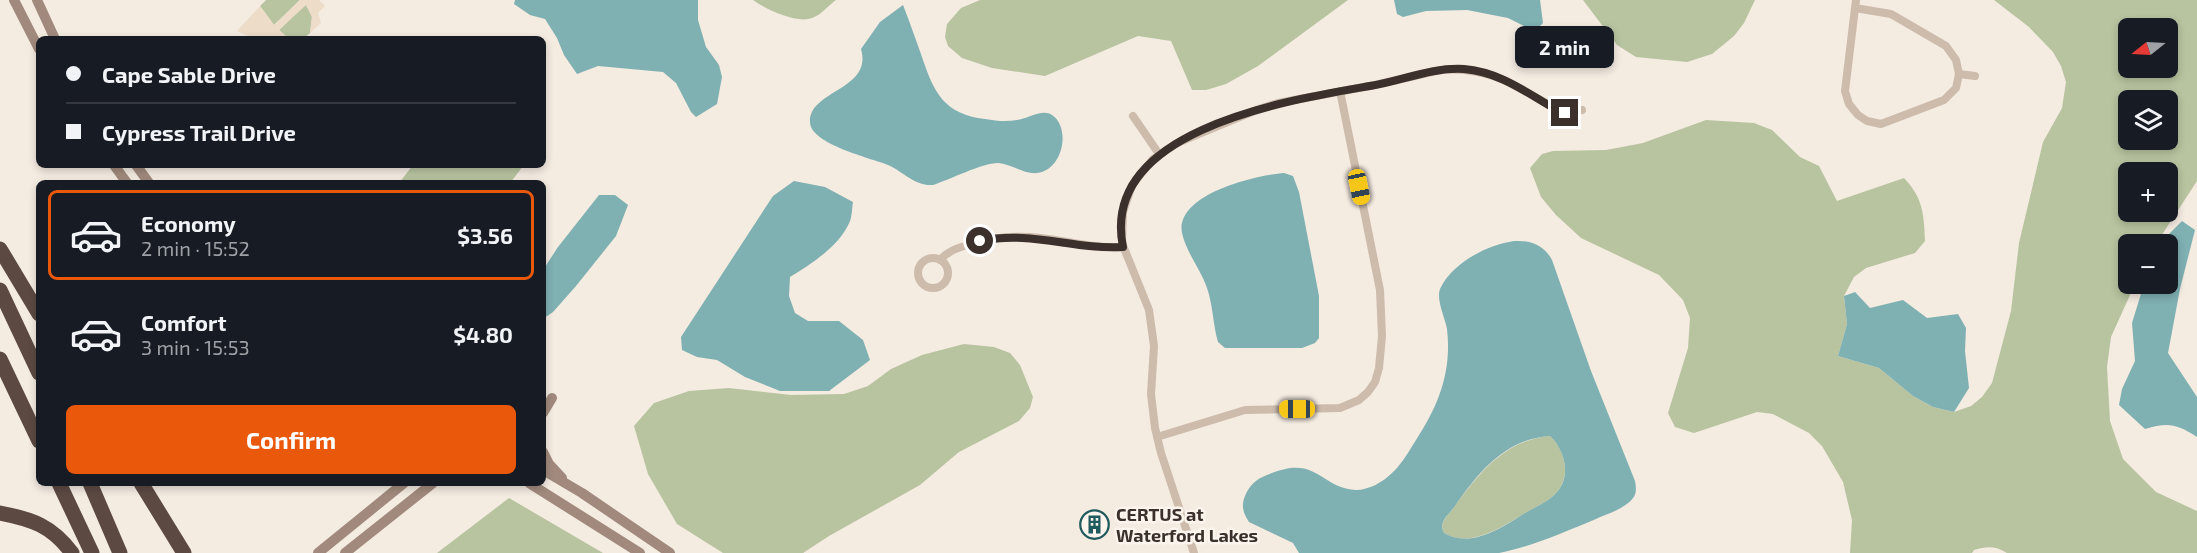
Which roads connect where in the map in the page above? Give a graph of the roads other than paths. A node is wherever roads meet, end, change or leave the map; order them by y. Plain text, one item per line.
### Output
1 (14, 0) edge
2 (37, 0) edge
3 (1856, 4) edge
4 (54, 36) edge
5 (36, 43) edge
6 (1959, 74) junction
7 (1975, 76) dead end
8 (1340, 91) junction
9 (1582, 110) dead end
10 (1133, 116) dead end
11 (1159, 154) junction
12 (1123, 247) junction
13 (0, 249) edge
14 (940, 260) dead end
15 (0, 290) edge
16 (36, 309) edge
17 (0, 359) edge
18 (36, 367) edge
19 (552, 398) dead end
20 (546, 408) edge
21 (36, 435) edge
22 (1157, 437) junction
23 (546, 458) edge
24 (546, 472) edge
25 (568, 485) junction
26 (60, 486) edge
27 (91, 486) edge
28 (143, 486) edge
29 (400, 486) edge
30 (429, 486) edge
31 (534, 486) edge
32 (0, 513) edge
33 (72, 553) edge
34 (92, 553) edge
35 (120, 553) edge
36 (184, 553) edge
37 (318, 553) edge
38 (345, 553) edge
39 (640, 553) edge
40 (670, 553) edge
41 (1194, 553) edge

1 - 5 street
2 - 4 street
3 - 6 street
3 - 6 street
6 - 7 street
8 - 9 street
8 - 11 street
8 - 22 street
10 - 11 street
11 - 12 street
12 - 14 street
12 - 22 street
13 - 16 highway
15 - 18 highway
17 - 21 highway
19 - 20 street
22 - 41 street
23 - 25 street
24 - 25 street
25 - 40 street
26 - 34 highway
27 - 35 highway
28 - 36 highway
29 - 37 street
30 - 38 street
31 - 39 street
32 - 33 highway

